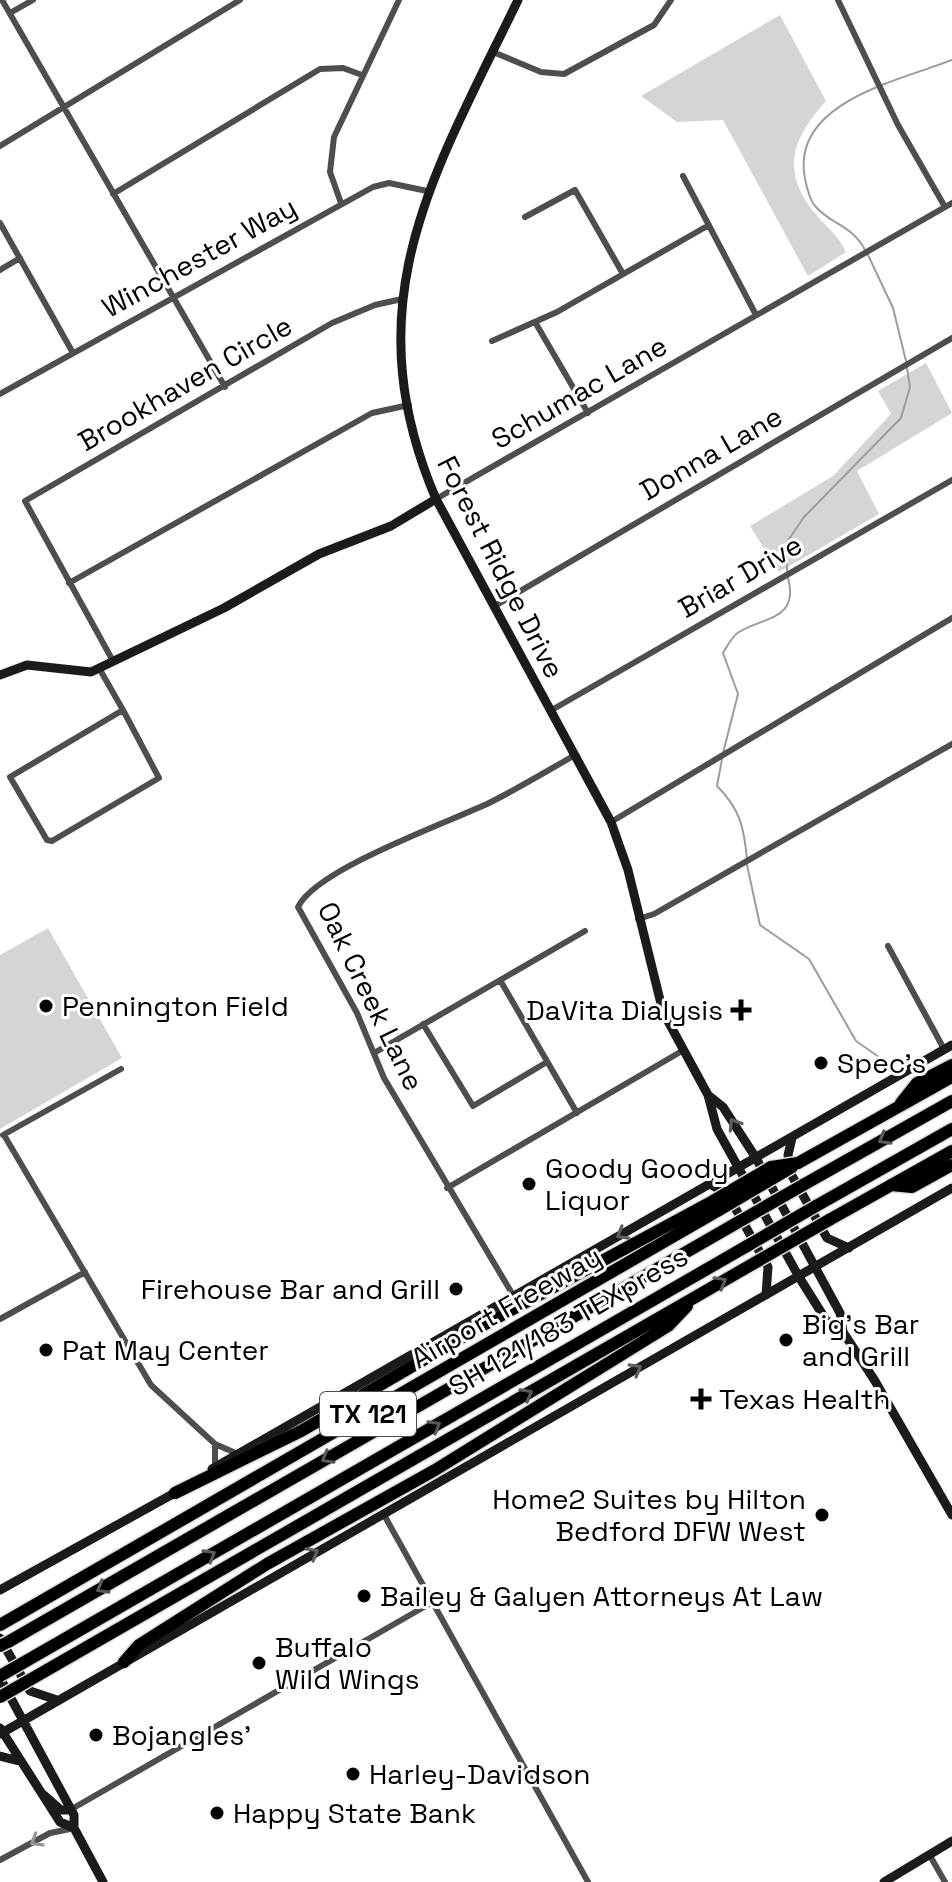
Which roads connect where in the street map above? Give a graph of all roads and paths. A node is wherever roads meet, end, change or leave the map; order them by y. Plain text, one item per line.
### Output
1 (2, 0) edge
2 (33, 0) edge
3 (240, 0) edge
4 (399, 0) edge
5 (518, 0) edge
6 (671, 0) edge
7 (838, 0) edge
8 (10, 13) junction
9 (493, 52) junction
10 (362, 75) junction
11 (64, 107) junction
12 (0, 146) edge
13 (683, 176) dead end
14 (427, 191) junction
15 (113, 194) junction
16 (341, 203) junction
17 (949, 205) edge
18 (525, 217) dead end
19 (0, 223) edge
20 (709, 225) junction
21 (20, 258) junction
22 (0, 270) edge
23 (623, 274) junction
24 (173, 297) junction
25 (402, 299) junction
26 (756, 315) junction
27 (535, 322) junction
28 (952, 338) edge
29 (492, 341) dead end
30 (73, 353) junction
31 (225, 387) junction
32 (0, 394) edge
33 (409, 405) junction
34 (588, 413) junction
35 (952, 480) edge
36 (436, 499) junction
37 (69, 583) junction
38 (493, 607) junction
39 (952, 618) edge
40 (113, 661) junction
41 (99, 668) junction
42 (1, 672) edge
43 (123, 710) junction
44 (550, 711) junction
45 (952, 744) edge
46 (575, 755) junction
47 (611, 822) junction
48 (637, 919) junction
49 (585, 931) dead end
50 (888, 946) dead end
51 (500, 980) junction
52 (423, 1024) junction
53 (948, 1047) edge
54 (682, 1051) junction
55 (374, 1053) junction
56 (547, 1062) junction
57 (952, 1065) edge
58 (121, 1069) dead end
59 (952, 1077) edge
60 (708, 1095) junction
61 (952, 1101) edge
62 (897, 1107) junction
63 (577, 1113) junction
64 (952, 1129) edge
65 (2, 1136) edge
66 (792, 1138) junction
67 (952, 1151) edge
68 (756, 1158) junction
69 (952, 1165) edge
70 (738, 1168) junction
71 (710, 1184) junction
72 (891, 1185) junction
73 (447, 1188) junction
74 (952, 1188) edge
75 (716, 1205) junction
76 (849, 1248) junction
77 (815, 1268) junction
78 (85, 1272) junction
79 (799, 1277) junction
80 (513, 1295) junction
81 (697, 1295) junction
82 (766, 1295) junction
83 (0, 1319) edge
84 (843, 1332) junction
85 (215, 1444) junction
86 (238, 1454) junction
87 (215, 1467) junction
88 (175, 1493) junction
89 (383, 1513) junction
90 (952, 1515) edge
91 (0, 1590) edge
92 (431, 1603) junction
93 (0, 1625) edge
94 (3, 1642) edge
95 (124, 1662) junction
96 (0, 1677) edge
97 (0, 1697) edge
98 (57, 1700) junction
99 (22, 1721) junction
100 (1, 1731) edge
101 (0, 1756) edge
102 (19, 1761) junction
103 (41, 1795) junction
104 (70, 1810) junction
105 (74, 1828) junction
106 (952, 1841) edge
107 (929, 1854) junction
108 (0, 1860) edge
109 (103, 1882) edge
110 (588, 1882) edge
111 (884, 1882) edge
112 (945, 1882) edge

1 - 8 street
2 - 8 street
3 - 11 street
4 - 10 street
5 - 9 main road, Forest Ridge Drive
6 - 9 street
7 - 17 street
8 - 11 street
9 - 14 main road, Forest Ridge Drive
10 - 15 street
10 - 16 street
11 - 12 street
11 - 15 street
13 - 20 street
14 - 16 street, Winchester Way
14 - 25 main road, Forest Ridge Drive
15 - 24 street
16 - 24 street, Winchester Way
17 - 26 street, Schumac Lane
18 - 23 street
19 - 21 street
20 - 23 street
20 - 26 street
21 - 22 street
21 - 30 street
23 - 27 street
24 - 30 street, Winchester Way
24 - 31 street
25 - 31 street, Brookhaven Circle
25 - 33 main road, Forest Ridge Drive
26 - 34 street, Schumac Lane
27 - 29 street
27 - 34 street
28 - 38 street, Donna Lane
30 - 32 street, Winchester Way
31 - 37 street, Brookhaven Circle
33 - 36 main road, Forest Ridge Drive
33 - 37 street
34 - 36 street, Schumac Lane
35 - 44 street, Briar Drive
36 - 38 main road, Forest Ridge Drive
36 - 40 main road, Schumac Lane
37 - 40 street
38 - 44 main road, Forest Ridge Drive
39 - 47 street
40 - 41 main road, Schumac Lane
41 - 42 main road, Schumac Lane
41 - 43 street
43 - 43 street
44 - 46 main road, Forest Ridge Drive
45 - 48 street
46 - 47 main road, Forest Ridge Drive
46 - 55 street, Oak Creek Lane
47 - 48 main road, Forest Ridge Drive
48 - 54 main road, Forest Ridge Drive
49 - 51 street
50 - 53 street
51 - 52 street
51 - 56 street
52 - 55 street
52 - 56 street
53 - 66 main road, Airport Freeway
54 - 60 main road, Forest Ridge Drive
54 - 63 street
55 - 73 street, Oak Creek Lane
56 - 63 street
57 - 62 highway
58 - 65 street
59 - 62 highway, Airport Freeway / TX 121
68 -> 60 main road, Forest Ridge Drive
60 - 70 main road, Forest Ridge Drive
61 -> 94 highway, SH 121/183 TEXpress, bridge
62 - 75 highway, Airport Freeway / TX 121, bridge
63 - 73 street
96 -> 64 highway, SH 121/183 TEXpress, bridge
65 - 78 street
66 - 68 main road, Airport Freeway
66 - 76 main road
67 - 72 highway, TX 121
68 - 70 main road, Airport Freeway
68 - 77 main road, Forest Ridge Drive
69 - 72 highway
70 - 71 main road, Airport Freeway
70 - 79 main road, Forest Ridge Drive
71 -> 80 main road, Airport Freeway
71 - 82 main road
81 -> 72 highway, TX 121, bridge
73 - 80 street, Oak Creek Lane
74 - 76 main road
75 - 88 highway
75 - 93 highway, Airport Freeway / TX 121
76 - 77 main road
77 - 79 main road
77 - 84 main road, Forest Ridge Drive
78 - 83 street
78 - 85 street
79 - 82 main road
79 - 84 main road, Forest Ridge Drive
80 - 86 main road, Airport Freeway
81 - 95 highway
97 -> 81 highway, TX 121, bridge
89 -> 82 main road
84 - 90 main road, Forest Ridge Drive
85 - 86 street
85 - 87 street
86 - 87 main road, Airport Freeway
87 - 88 main road, Airport Freeway
88 - 91 main road, Airport Freeway
89 - 92 street
95 -> 89 main road
92 - 104 street
92 - 110 street
94 - 98 main road
95 - 98 main road
96 - 99 main road
98 - 99 main road
99 - 100 main road
99 - 104 main road
100 - 102 main road
101 - 102 main road
102 - 103 main road
103 - 104 main road
103 - 105 main road
104 - 105 main road
105 -> 108 street
105 - 109 main road
106 - 107 main road
107 - 111 main road
107 - 112 street

